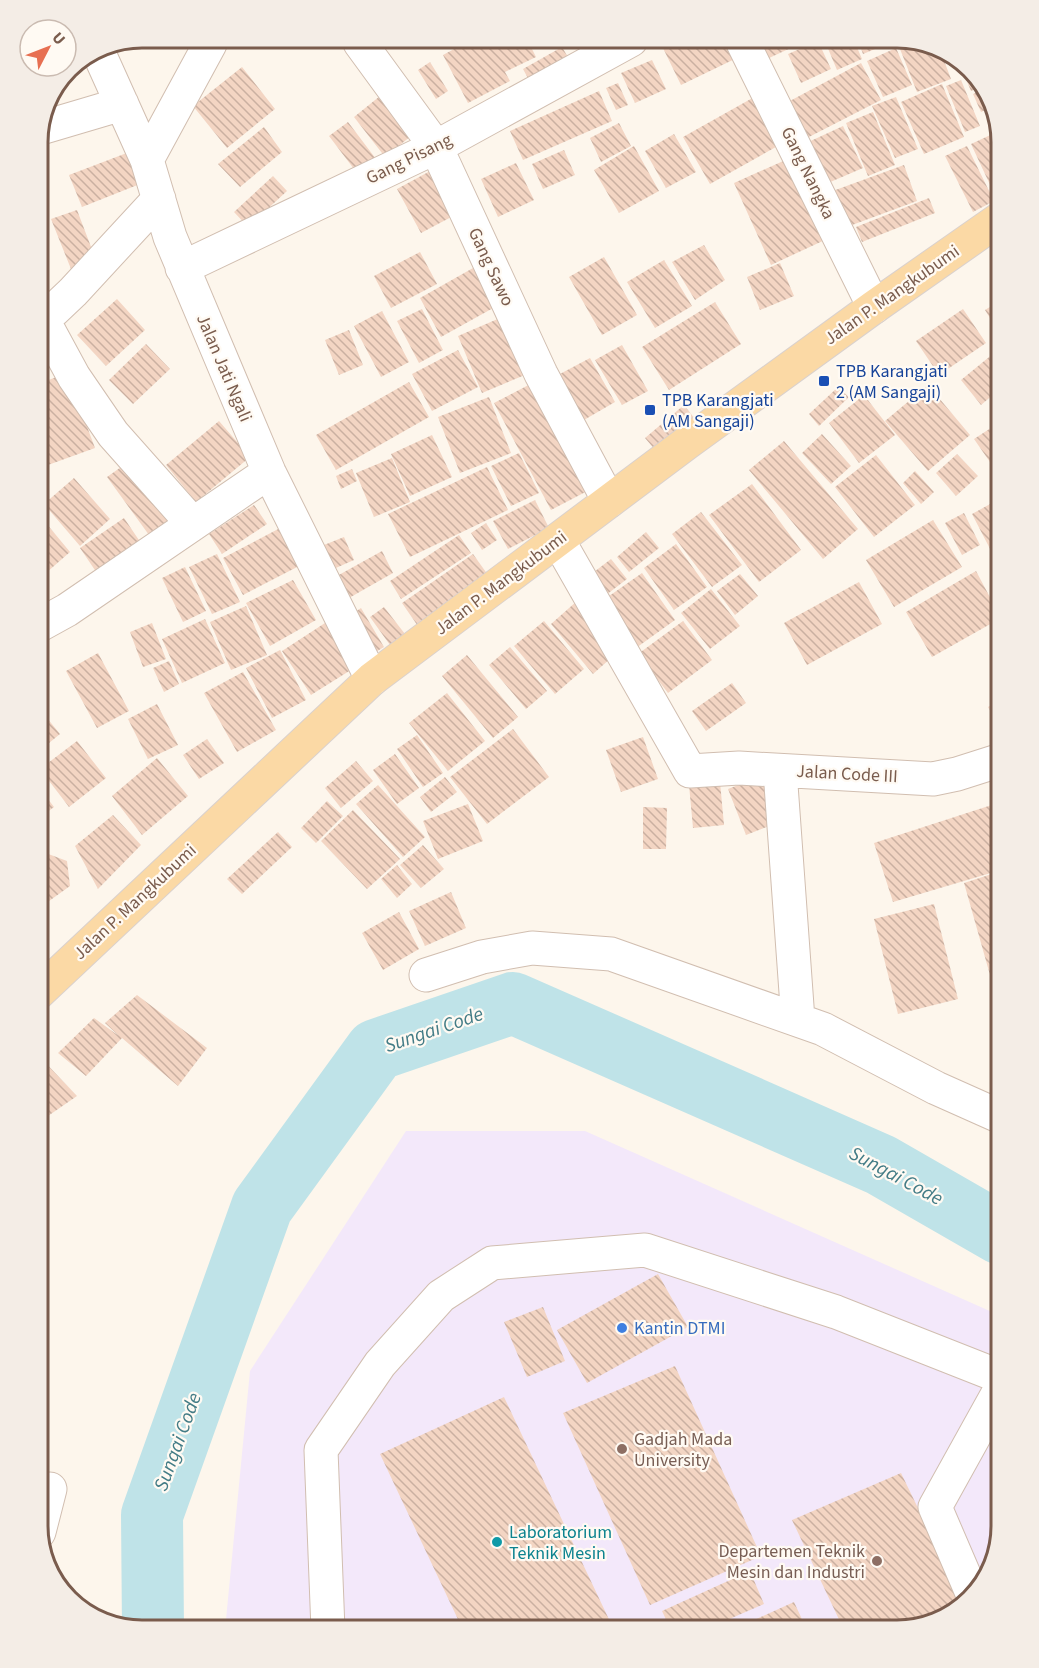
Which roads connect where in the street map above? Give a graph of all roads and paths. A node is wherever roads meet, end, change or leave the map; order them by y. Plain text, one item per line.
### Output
1 (208, 48) edge
2 (364, 48) edge
3 (616, 48) edge
4 (745, 48) edge
5 (101, 58) edge
6 (122, 104) junction
7 (50, 125) edge
8 (436, 147) junction
9 (147, 160) junction
10 (159, 199) junction
11 (991, 226) edge
12 (182, 268) junction
13 (874, 307) junction
14 (48, 314) edge
15 (48, 333) edge
16 (269, 472) junction
17 (609, 501) junction
18 (193, 524) junction
19 (558, 540) junction
20 (48, 620) edge
21 (372, 679) junction
22 (991, 763) edge
23 (780, 771) junction
24 (426, 975) dead end
25 (48, 984) edge
26 (798, 1020) junction
27 (991, 1113) edge
28 (991, 1373) edge
29 (991, 1408) edge
30 (50, 1489) dead end
31 (48, 1497) edge
32 (969, 1586) edge
33 (328, 1620) edge

1 - 9 street
2 - 8 street, Gang Sawo
3 - 8 street, Gang Pisang
4 - 13 street, Gang Nangka
5 - 6 street, Jalan Jati Ngali
6 - 7 street
6 - 9 street, Jalan Jati Ngali
8 - 12 street, Gang Pisang
8 - 17 street, Gang Sawo
9 - 10 street, Jalan Jati Ngali
10 - 12 street, Jalan Jati Ngali
10 - 14 street
11 - 13 main road, Jalan P. Mangkubumi
12 - 16 street, Jalan Jati Ngali
13 - 17 main road, Jalan P. Mangkubumi
15 - 18 street
16 - 18 street
16 - 21 street, Jalan Jati Ngali
17 - 19 main road, Jalan P. Mangkubumi
18 - 20 street
19 - 21 main road, Jalan P. Mangkubumi
19 - 23 street, Jalan Code III
21 - 25 main road, Jalan P. Mangkubumi
22 - 23 street, Jalan Code III
23 - 26 street
24 - 26 street
26 - 27 street
28 - 33 street
29 - 32 street
30 - 31 street

